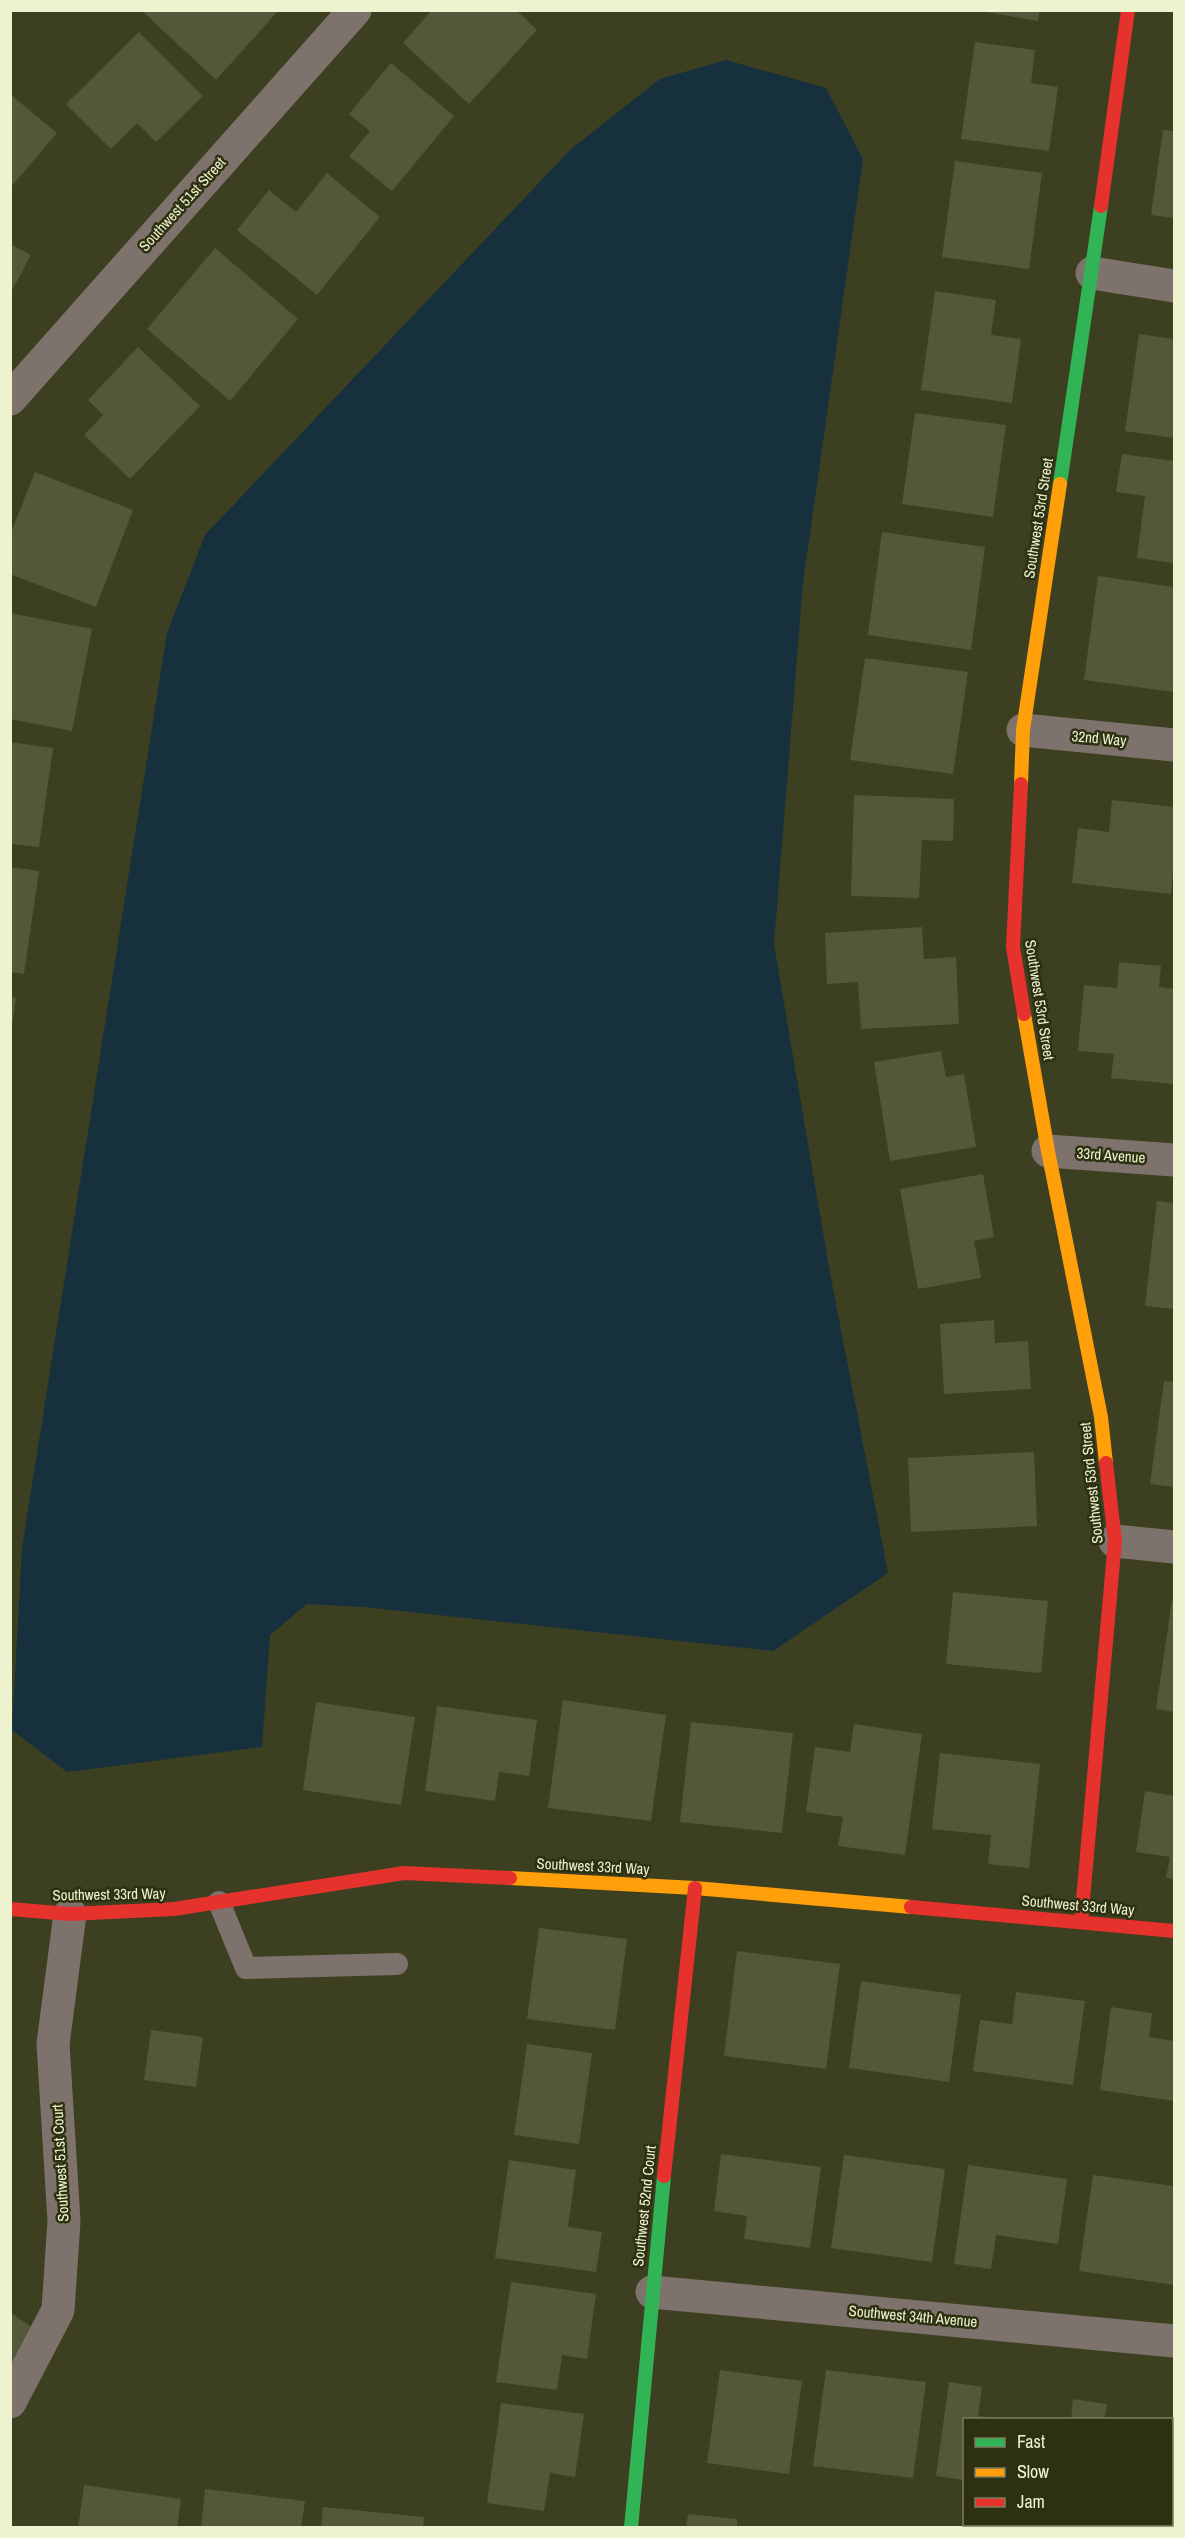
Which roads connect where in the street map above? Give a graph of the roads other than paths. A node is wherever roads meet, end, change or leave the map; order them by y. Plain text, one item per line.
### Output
1 (355, 10) edge
2 (1128, 10) edge
3 (1092, 273) junction
4 (1174, 286) edge
5 (10, 399) edge
6 (1023, 730) junction
7 (1174, 745) edge
8 (1048, 1150) junction
9 (1174, 1160) edge
10 (1115, 1541) junction
11 (1174, 1547) edge
12 (695, 1888) junction
13 (219, 1902) junction
14 (10, 1909) edge
15 (70, 1914) junction
16 (1081, 1922) junction
17 (1174, 1931) edge
18 (397, 1964) dead end
19 (652, 2292) junction
20 (1174, 2341) edge
21 (10, 2402) edge
22 (631, 2528) edge

1 - 5 street, Southwest 51st Street
2 - 3 street, Southwest 53rd Street
3 - 4 street
3 - 6 street, Southwest 53rd Street
6 - 7 street, 32nd Way
6 - 8 street, Southwest 53rd Street
8 - 9 street, 33rd Avenue
8 - 10 street, Southwest 53rd Street
10 - 11 street
10 - 16 street, Southwest 53rd Street
12 - 13 street, Southwest 33rd Way
12 - 16 street, Southwest 33rd Way
12 - 19 street, Southwest 52nd Court
13 - 15 street, Southwest 33rd Way
13 - 18 lane
14 - 15 street, Southwest 33rd Way
15 - 21 street, Southwest 51st Court
16 - 17 street, Southwest 33rd Way
19 - 20 street, Southwest 34th Avenue
19 - 22 street, Southwest 52nd Court

